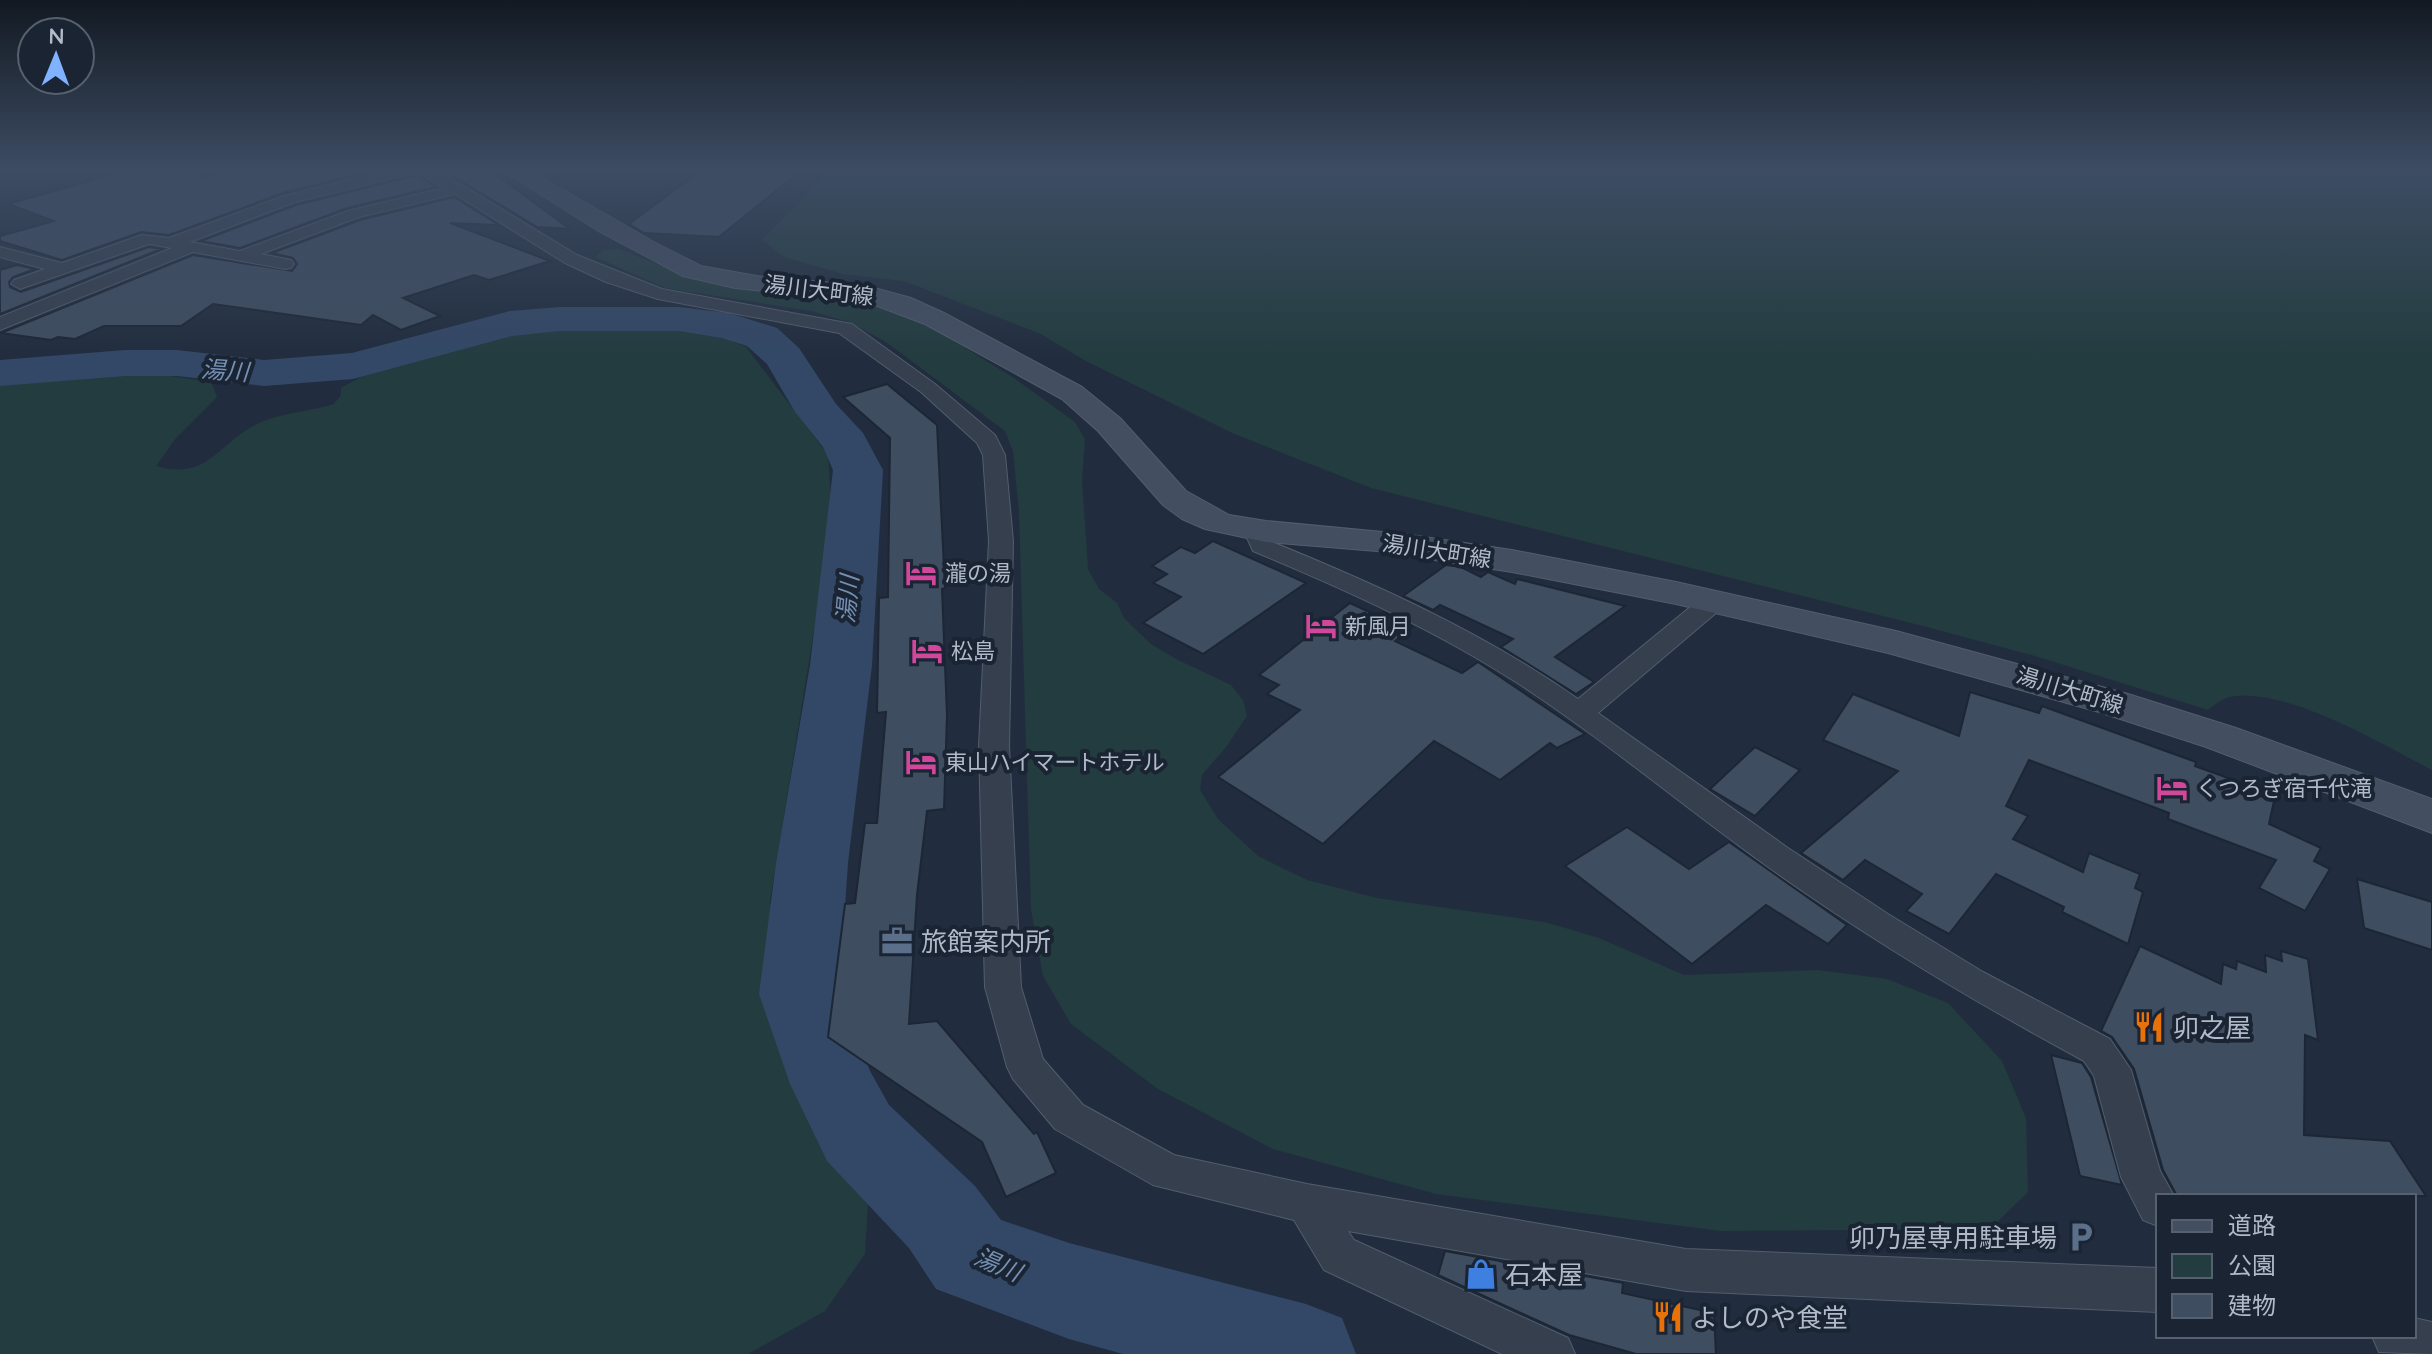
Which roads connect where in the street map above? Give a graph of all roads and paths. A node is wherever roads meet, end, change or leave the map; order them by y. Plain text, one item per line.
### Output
1 (200, 232) edge
2 (305, 232) edge
3 (528, 232) edge
4 (617, 232) edge
5 (171, 243) junction
6 (191, 247) junction
7 (1, 252) edge
8 (241, 256) junction
9 (285, 264) dead end
10 (63, 269) junction
11 (20, 284) dead end
12 (0, 324) edge
13 (1256, 531) junction
14 (1714, 601) junction
15 (1580, 713) junction
16 (2432, 817) edge
17 (2156, 1203) edge
18 (1307, 1204) junction
19 (2156, 1290) edge
20 (2403, 1338) edge
21 (2432, 1345) edge
22 (1552, 1354) edge

1 - 5 street
2 - 8 street
3 - 18 street
4 - 13 main road, 湯川大町線
5 - 6 street
5 - 10 street
6 - 8 street
6 - 12 street
7 - 10 street
8 - 9 street
10 - 11 street
13 - 14 main road, 湯川大町線
13 - 15 street
14 - 15 street
14 - 16 main road, 湯川大町線
15 - 17 street
18 - 19 street
18 - 22 street
20 - 21 street

